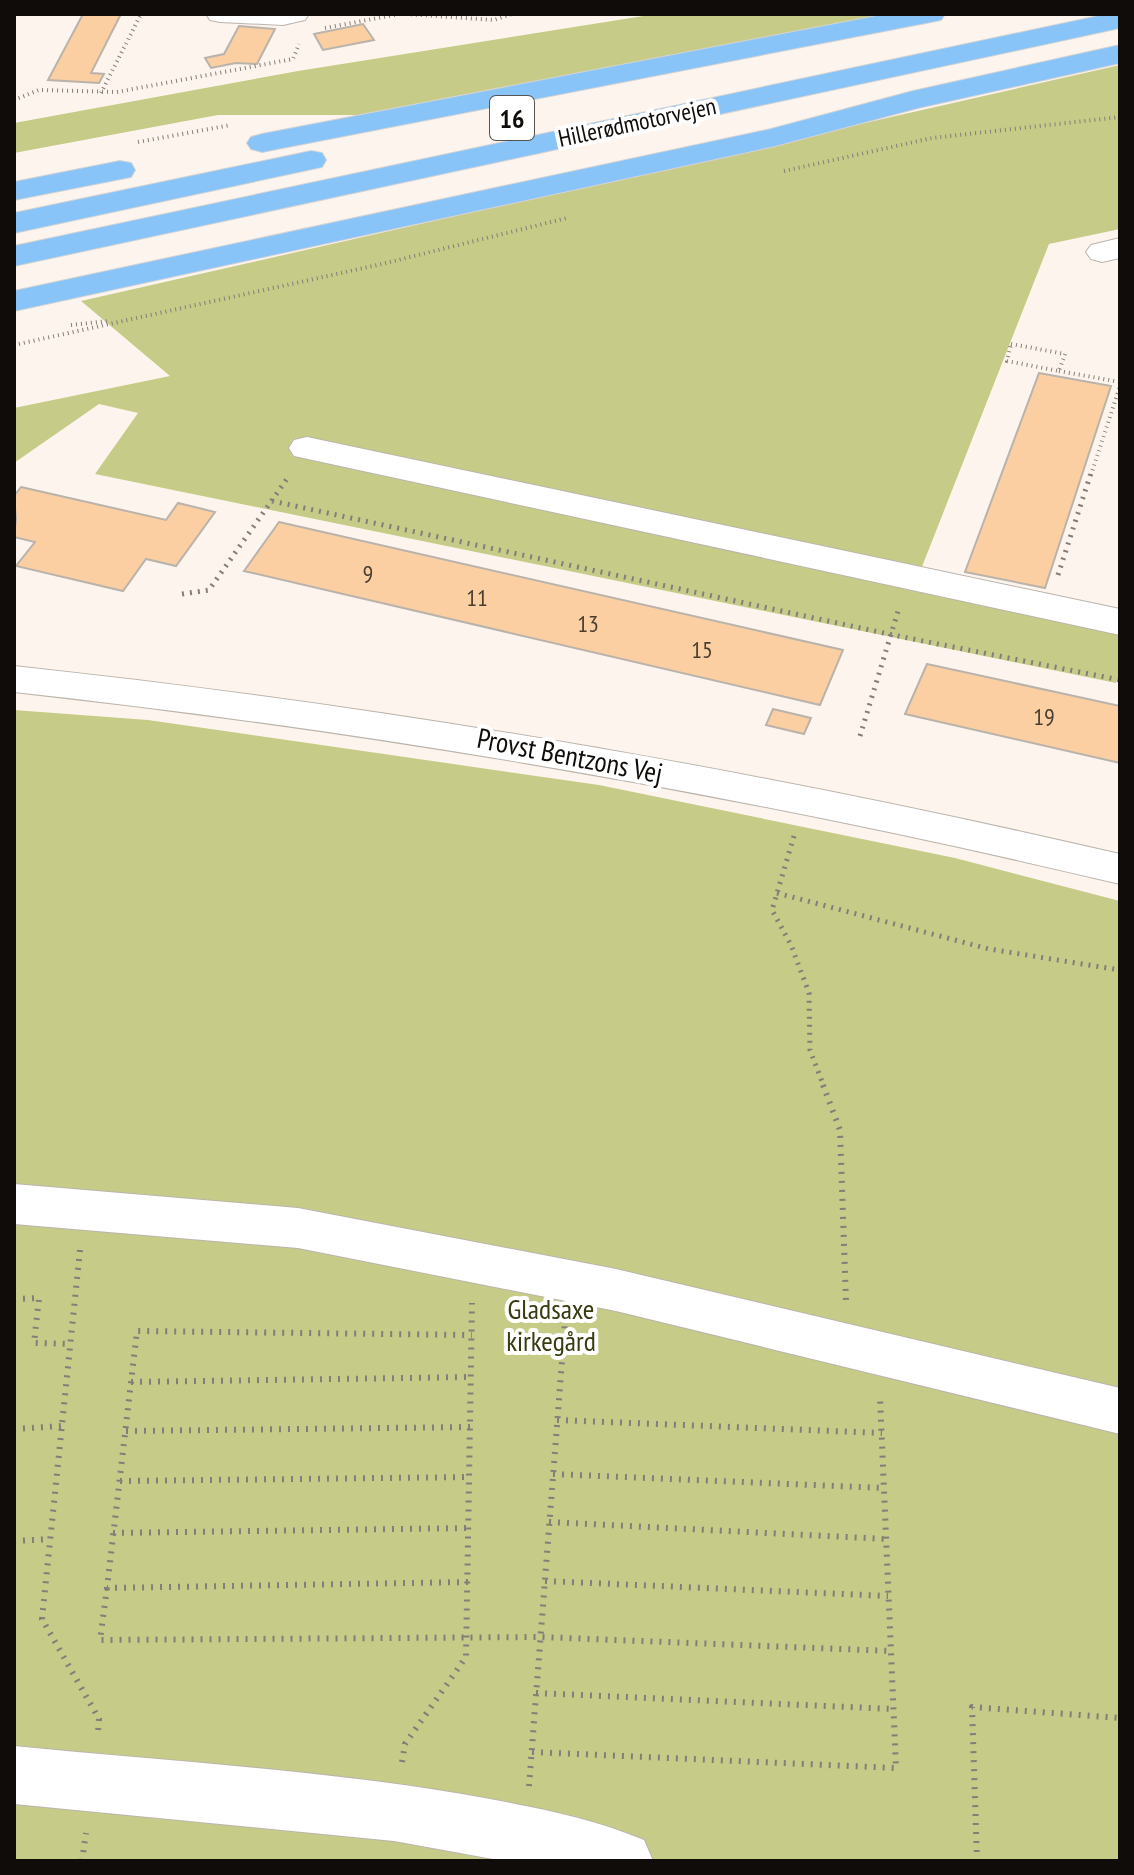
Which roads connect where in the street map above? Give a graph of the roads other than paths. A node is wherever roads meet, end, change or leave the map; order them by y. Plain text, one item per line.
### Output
1 (220, 14) edge
2 (940, 20) edge
3 (1120, 20) edge
4 (306, 25) edge
5 (1120, 54) edge
6 (913, 100) junction
7 (185, 158) dead end
8 (154, 164) dead end
9 (14, 191) edge
10 (209, 214) junction
11 (14, 223) edge
12 (14, 256) edge
13 (14, 301) edge
14 (307, 448) road end
15 (1120, 622) edge
16 (14, 679) edge
17 (1120, 869) edge
18 (14, 1204) edge
19 (1120, 1411) edge
20 (14, 1775) edge
21 (623, 1861) edge

1 - 4 street
2 - 7 highway
2 - 11 highway, Hillerødmotorvejen / 16
3 - 10 highway, Hillerødmotorvejen / 16
5 - 6 highway
6 - 10 highway
6 - 13 highway
8 - 9 highway
10 - 12 highway, Hillerødmotorvejen / 16
14 - 15 street
16 - 17 street, Provst Bentzons Vej
18 - 19 street
20 - 21 street

